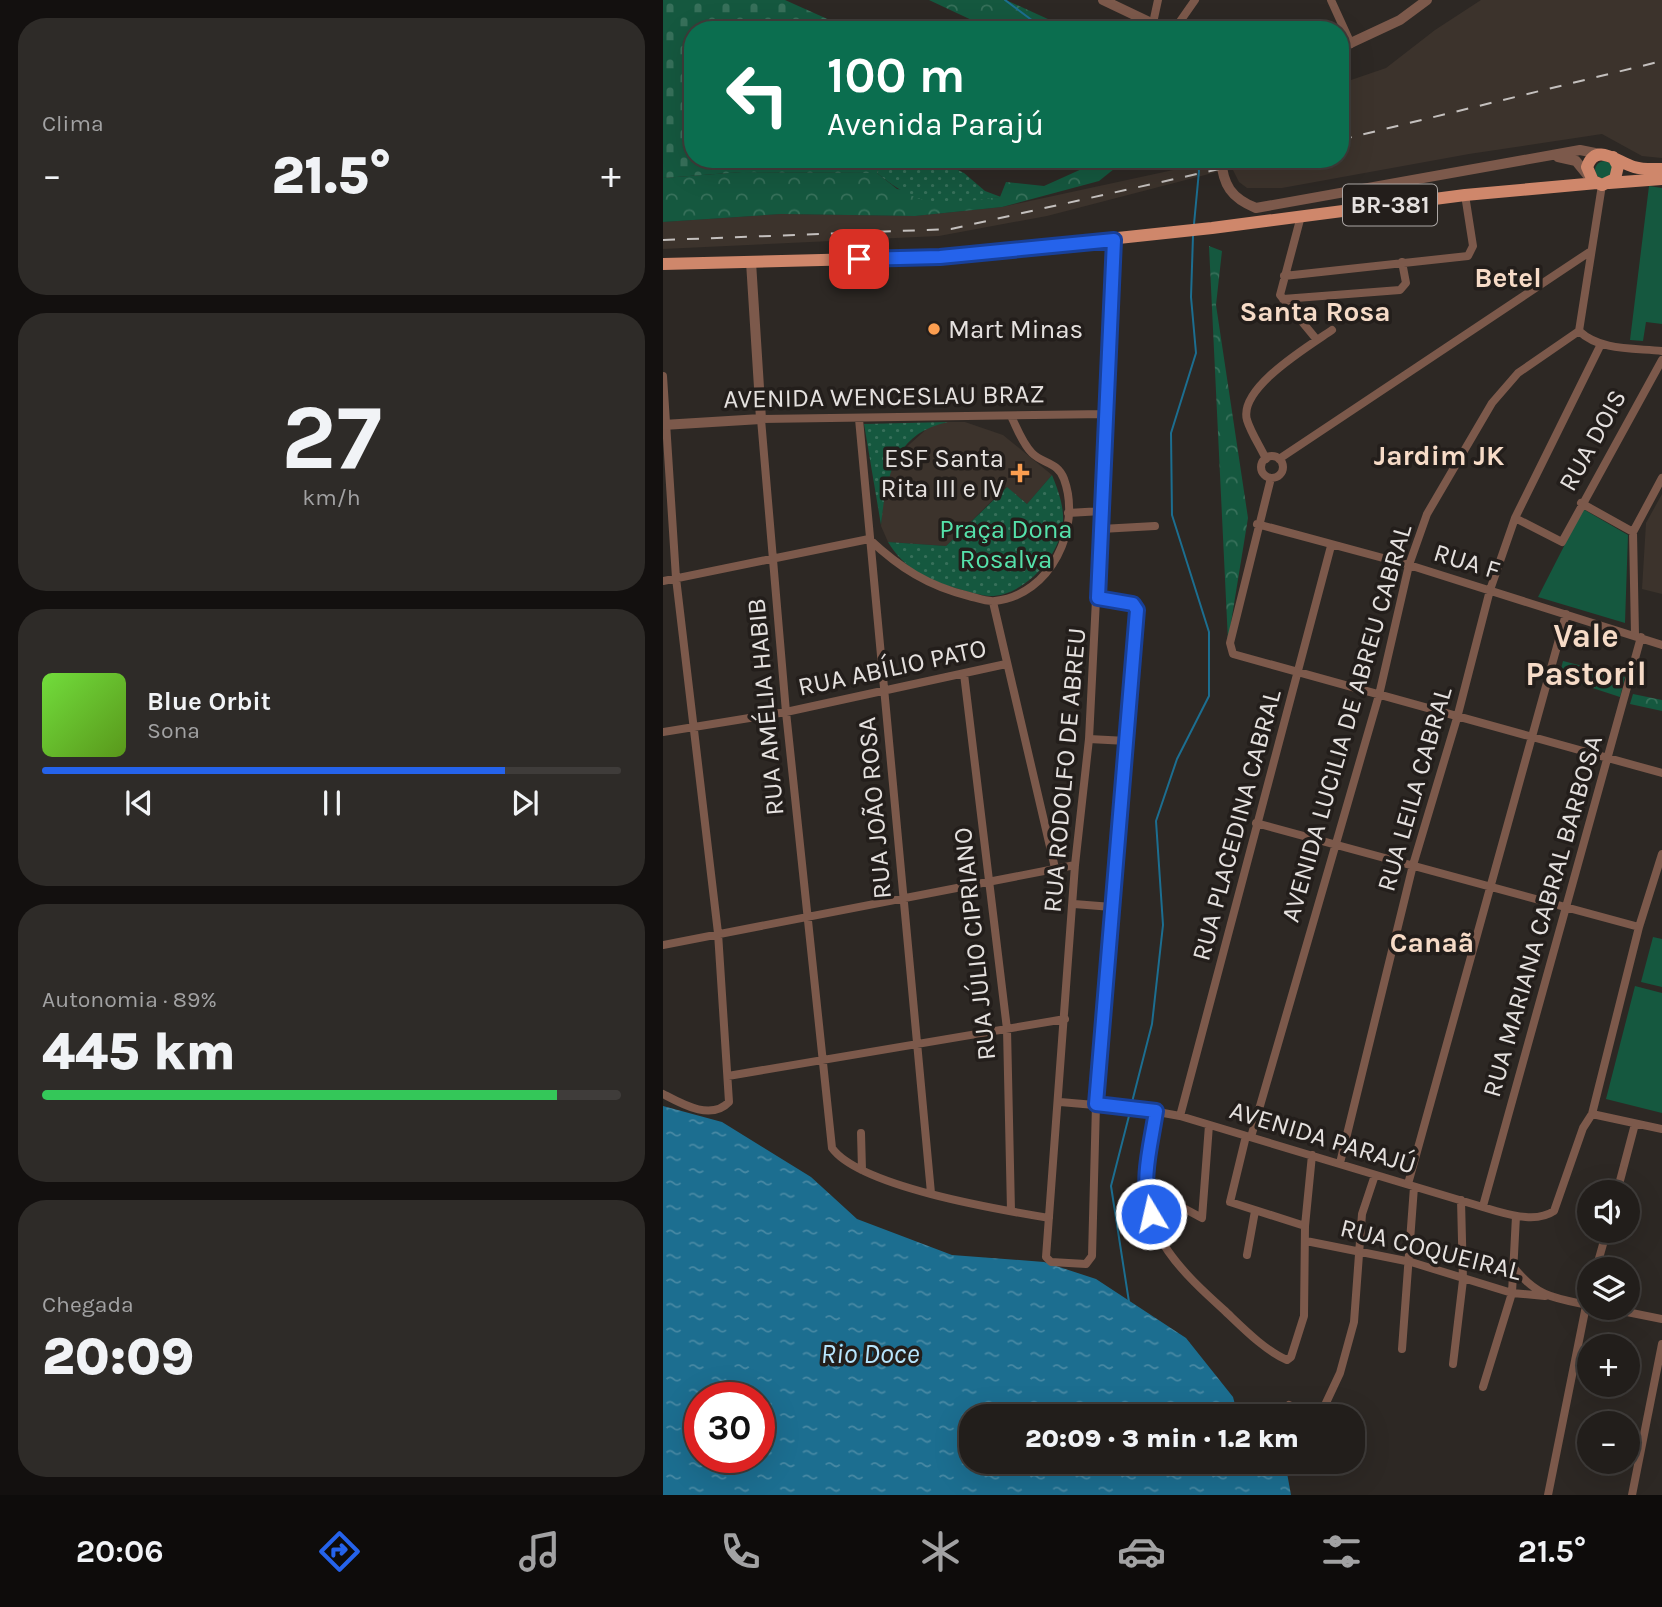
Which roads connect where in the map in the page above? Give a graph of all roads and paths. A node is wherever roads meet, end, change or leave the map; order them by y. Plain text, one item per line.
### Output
1 (1103, 0) edge
2 (1158, 0) edge
3 (1195, 0) edge
4 (1331, 0) edge
5 (1427, 0) edge
6 (1149, 21) edge
7 (1153, 21) edge
8 (1180, 21) edge
9 (1337, 21) edge
10 (1349, 44) edge
11 (1602, 156) junction
12 (1555, 157) junction
13 (1222, 168) edge
14 (1662, 169) edge
15 (1662, 178) edge
16 (1596, 179) junction
17 (1569, 185) junction
18 (1466, 195) junction
19 (1301, 216) junction
20 (1114, 240) junction
21 (1591, 251) junction
22 (751, 262) junction
23 (1402, 262) junction
24 (663, 264) edge
25 (1284, 276) junction
26 (1283, 299) junction
27 (1332, 330) dead end
28 (1579, 331) junction
29 (1317, 341) junction
30 (1601, 344) junction
31 (1662, 351) edge
32 (1662, 360) edge
33 (663, 376) edge
34 (1106, 414) junction
35 (1011, 416) junction
36 (761, 419) junction
37 (859, 419) junction
38 (664, 425) edge
39 (1266, 459) junction
40 (1279, 459) junction
41 (1271, 478) junction
42 (1662, 478) edge
43 (1581, 502) junction
44 (1102, 511) junction
45 (1068, 513) junction
46 (1515, 519) junction
47 (1257, 524) junction
48 (1155, 526) dead end
49 (1101, 529) junction
50 (1633, 532) junction
51 (869, 539) junction
52 (1331, 546) junction
53 (774, 558) junction
54 (1409, 565) junction
55 (676, 578) junction
56 (663, 581) edge
57 (1490, 590) junction
58 (1098, 598) junction
59 (993, 601) junction
60 (1566, 614) junction
61 (1638, 636) junction
62 (1662, 645) edge
63 (1006, 664) junction
64 (964, 674) junction
65 (1299, 674) junction
66 (884, 691) junction
67 (1379, 695) junction
68 (786, 712) junction
69 (1457, 718) junction
70 (693, 726) junction
71 (663, 732) edge
72 (1533, 738) junction
73 (1089, 740) junction
74 (1127, 741) junction
75 (1607, 758) junction
76 (1662, 773) edge
77 (1256, 823) junction
78 (1334, 845) junction
79 (1662, 854) edge
80 (1075, 865) junction
81 (1413, 865) junction
82 (1055, 868) junction
83 (990, 882) junction
84 (1488, 886) junction
85 (904, 897) junction
86 (1074, 904) junction
87 (1112, 907) junction
88 (1565, 907) junction
89 (809, 915) junction
90 (1639, 927) junction
91 (718, 933) junction
92 (663, 945) edge
93 (1065, 1019) junction
94 (1007, 1030) junction
95 (917, 1043) junction
96 (825, 1061) junction
97 (728, 1076) junction
98 (663, 1094) edge
99 (1060, 1102) junction
100 (1096, 1104) junction
101 (1156, 1111) junction
102 (1592, 1114) junction
103 (1180, 1116) junction
104 (1635, 1124) junction
105 (1209, 1125) junction
106 (1662, 1129) edge
107 (861, 1133) dead end
108 (1249, 1136) junction
109 (1312, 1155) junction
110 (1340, 1163) junction
111 (862, 1170) junction
112 (1375, 1175) junction
113 (1620, 1180) edge
114 (1411, 1186) junction
115 (1145, 1188) junction
116 (931, 1193) junction
117 (1461, 1200) junction
118 (1483, 1206) junction
119 (1011, 1211) junction
120 (1255, 1211) junction
121 (1515, 1216) junction
122 (1050, 1218) junction
123 (1305, 1226) junction
124 (1306, 1241) junction
125 (1357, 1252) junction
126 (1247, 1255) dead end
127 (1411, 1262) junction
128 (1515, 1269) junction
129 (1463, 1280) junction
130 (1512, 1293) junction
131 (1545, 1296) junction
132 (1577, 1302) edge
133 (1640, 1315) edge
134 (1662, 1319) edge
135 (1584, 1320) edge
136 (1662, 1344) edge
137 (1402, 1349) dead end
138 (1453, 1364) dead end
139 (1483, 1387) dead end
140 (1325, 1404) edge
141 (1549, 1495) edge
142 (1633, 1495) edge

1 - 6 street
2 - 7 street
3 - 8 street
4 - 9 street
5 - 10 street
11 - 12 street
11 - 14 main road
11 - 16 main road
11 - 16 main road
12 - 13 street
12 - 16 street
15 - 16 main road, BR-381
16 - 17 main road, BR-381
16 - 17 main road
16 - 21 street
17 - 18 main road, BR-381
18 - 19 main road, BR-381
18 - 23 street
19 - 20 main road, BR-381
19 - 25 street
20 - 22 main road, BR-381
20 - 34 street, RUA RODOLFO DE ABREU
21 - 28 street
21 - 40 street
22 - 24 main road, BR-381
22 - 36 street, RUA AMÉLIA HABIB
23 - 25 street
23 - 26 street
25 - 26 street
26 - 29 street
27 - 29 street
28 - 30 street
28 - 54 street, AVENIDA LUCILIA DE ABREU CABRAL
29 - 39 street
30 - 31 street
30 - 46 street, RUA LEILA CABRAL
32 - 43 street, RUA DOIS
33 - 38 street
34 - 35 street, AVENIDA WENCESLAU BRAZ
34 - 44 street, RUA RODOLFO DE ABREU
35 - 37 street, AVENIDA WENCESLAU BRAZ
35 - 45 street
36 - 37 street, AVENIDA WENCESLAU BRAZ
36 - 38 street, AVENIDA WENCESLAU BRAZ
36 - 53 street, RUA AMÉLIA HABIB
37 - 51 street, RUA JOÃO ROSA
38 - 55 street
39 - 40 street
39 - 41 street
40 - 41 street
41 - 47 street
42 - 50 street
43 - 46 street, RUA DOIS
43 - 50 street
44 - 45 street
44 - 49 street, RUA RODOLFO DE ABREU
45 - 59 street
46 - 57 street, RUA LEILA CABRAL
47 - 52 street, RUA F
47 - 65 street
48 - 49 street
49 - 58 street, RUA RODOLFO DE ABREU
50 - 61 street, RUA MARIANA CABRAL BARBOSA
51 - 53 street
51 - 59 street
51 - 66 street, RUA JOÃO ROSA
52 - 54 street, RUA F
52 - 65 street, RUA PLACEDINA CABRAL
53 - 55 street
53 - 68 street, RUA AMÉLIA HABIB
54 - 57 street, RUA F
54 - 67 street, AVENIDA LUCILIA DE ABREU CABRAL
55 - 56 street
55 - 70 street
57 - 60 street, RUA F
57 - 69 street, RUA LEILA CABRAL
58 - 73 street, RUA RODOLFO DE ABREU
58 - 74 street
59 - 63 street
60 - 61 street, RUA F
60 - 72 street
61 - 62 street, RUA F
61 - 75 street, RUA MARIANA CABRAL BARBOSA
63 - 64 street, RUA ABÍLIO PATO
63 - 82 street
64 - 66 street, RUA ABÍLIO PATO
64 - 83 street, RUA JÚLIO CIPRIANO
65 - 67 street
65 - 77 street, RUA PLACEDINA CABRAL
66 - 68 street, RUA ABÍLIO PATO
66 - 85 street, RUA JOÃO ROSA
67 - 69 street
67 - 78 street, AVENIDA LUCILIA DE ABREU CABRAL
68 - 70 street, RUA ABÍLIO PATO
68 - 89 street, RUA AMÉLIA HABIB
69 - 72 street
69 - 81 street, RUA LEILA CABRAL
70 - 71 street, RUA ABÍLIO PATO
70 - 91 street
72 - 75 street
72 - 84 street
73 - 74 street
73 - 80 street, RUA RODOLFO DE ABREU
74 - 87 street
75 - 76 street
75 - 88 street, RUA MARIANA CABRAL BARBOSA
77 - 78 street
77 - 103 street, RUA PLACEDINA CABRAL
78 - 81 street
78 - 108 street, AVENIDA LUCILIA DE ABREU CABRAL
79 - 90 street
80 - 82 street
80 - 86 street, RUA RODOLFO DE ABREU
81 - 84 street
81 - 110 street, RUA LEILA CABRAL
82 - 83 street
83 - 85 street
83 - 94 street, RUA JÚLIO CIPRIANO
84 - 88 street
84 - 114 street
85 - 89 street
85 - 95 street, RUA JOÃO ROSA
86 - 87 street
86 - 93 street, RUA RODOLFO DE ABREU
87 - 100 street
88 - 90 street
88 - 118 street, RUA MARIANA CABRAL BARBOSA
89 - 91 street
89 - 96 street, RUA AMÉLIA HABIB
90 - 102 street
91 - 92 street
91 - 97 street
93 - 94 street
93 - 99 street, RUA RODOLFO DE ABREU
94 - 95 street
94 - 119 street, RUA JÚLIO CIPRIANO
95 - 96 street
95 - 116 street, RUA JOÃO ROSA
96 - 97 street
96 - 111 street, RUA AMÉLIA HABIB
97 - 98 street
99 - 100 street, AVENIDA PARAJÚ
99 - 122 street, RUA RODOLFO DE ABREU
100 - 101 street, AVENIDA PARAJÚ
100 - 122 street, RUA RODOLFO DE ABREU
101 - 103 street, AVENIDA PARAJÚ
101 - 115 street
102 - 104 street
102 - 121 street, AVENIDA PARAJÚ
103 - 105 street, AVENIDA PARAJÚ
104 - 106 street
104 - 113 street
105 - 108 street, AVENIDA PARAJÚ
105 - 115 street
107 - 111 street
108 - 109 street, AVENIDA PARAJÚ
108 - 120 street, AVENIDA LUCILIA DE ABREU CABRAL
109 - 110 street, AVENIDA PARAJÚ
109 - 123 street
110 - 112 street, AVENIDA PARAJÚ
111 - 116 street
112 - 114 street, AVENIDA PARAJÚ
112 - 125 street
114 - 117 street, AVENIDA PARAJÚ
114 - 127 street
115 - 124 street
116 - 119 street
117 - 118 street, AVENIDA PARAJÚ
117 - 129 street
118 - 121 street, AVENIDA PARAJÚ
119 - 122 street
120 - 123 street
120 - 126 street
121 - 128 street
123 - 124 street
124 - 125 street, RUA COQUEIRAL
125 - 127 street, RUA COQUEIRAL
125 - 140 street
127 - 129 street, RUA COQUEIRAL
127 - 137 street
128 - 130 street
128 - 131 street
129 - 130 street, RUA COQUEIRAL
129 - 138 street
130 - 131 street, RUA COQUEIRAL
130 - 139 street
131 - 132 street, RUA COQUEIRAL
133 - 134 street
135 - 141 street
136 - 142 street

